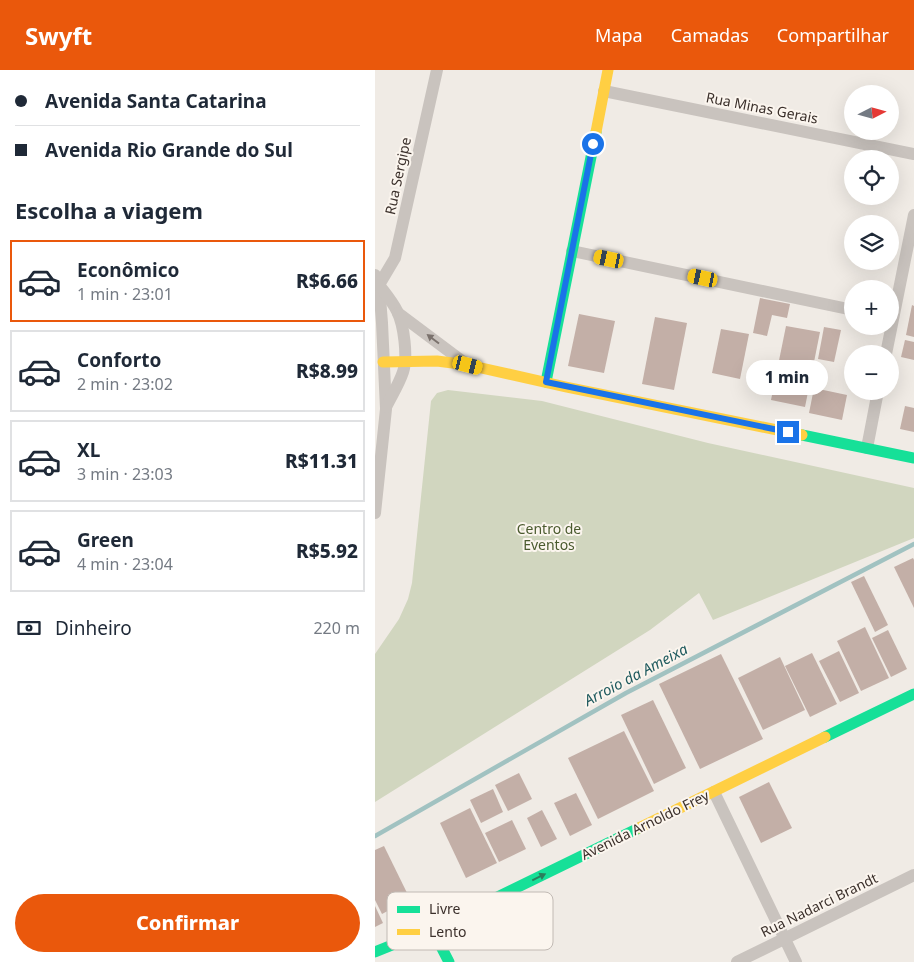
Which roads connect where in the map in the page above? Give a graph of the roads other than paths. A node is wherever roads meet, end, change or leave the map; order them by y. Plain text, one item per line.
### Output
1 (437, 70) edge
2 (609, 70) edge
3 (604, 91) junction
4 (914, 154) edge
5 (914, 215) edge
6 (572, 251) junction
7 (377, 280) edge
8 (899, 282) edge
9 (844, 308) edge
10 (398, 313) junction
11 (405, 361) junction
12 (383, 362) junction
13 (468, 365) junction
14 (546, 382) junction
15 (876, 400) edge
16 (385, 409) junction
17 (867, 448) junction
18 (914, 458) edge
19 (375, 513) edge
20 (914, 694) edge
21 (714, 792) junction
22 (914, 875) edge
23 (508, 892) edge
24 (785, 939) junction
25 (387, 947) edge
26 (443, 950) edge
27 (375, 952) edge
28 (449, 962) edge
29 (737, 962) edge
30 (797, 962) edge

1 - 7 street, Rua Sergipe
2 - 3 street
3 - 4 street, Rua Minas Gerais
3 - 6 street
5 - 8 street
6 - 9 street
6 - 14 street
7 - 10 street
7 - 12 street
10 - 11 street
13 -> 10 street
11 - 12 street
11 - 13 street
11 - 16 street
12 - 16 street
13 - 14 street
14 - 17 street
15 - 17 street
16 - 19 street
17 - 18 street
20 - 21 street, Avenida Arnoldo Frey
23 -> 21 street, Avenida Arnoldo Frey
21 - 24 street
22 - 24 street, Rua Nadarci Brandt
24 - 29 street, Rua Nadarci Brandt
24 - 30 street
25 - 27 street, Avenida Arnoldo Frey
26 - 28 street

